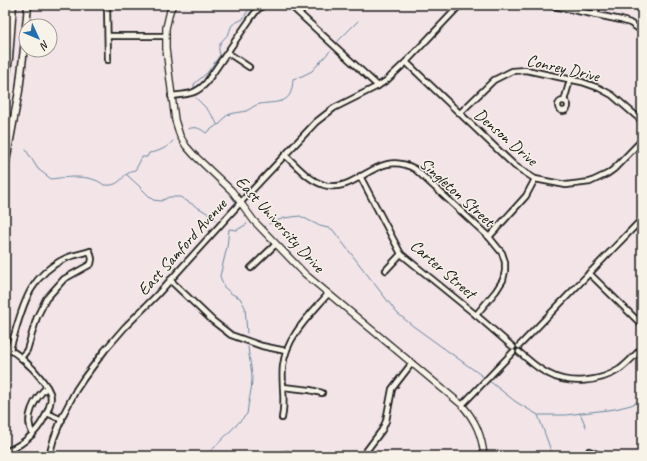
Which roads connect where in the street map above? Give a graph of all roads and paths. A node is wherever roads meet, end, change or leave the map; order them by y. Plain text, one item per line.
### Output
1 (13, 5) edge
2 (28, 5) edge
3 (107, 5) edge
4 (173, 5) edge
5 (264, 5) edge
6 (290, 5) edge
7 (460, 5) edge
8 (549, 5) edge
9 (598, 5) edge
10 (595, 15) junction
11 (27, 18) edge
12 (642, 31) edge
13 (109, 36) junction
14 (165, 36) junction
15 (228, 53) junction
16 (23, 58) edge
17 (108, 60) dead end
18 (406, 62) junction
19 (249, 67) dead end
20 (570, 80) junction
21 (5, 84) edge
22 (378, 86) junction
23 (171, 96) junction
24 (564, 101) dead end
25 (460, 113) junction
26 (642, 121) edge
27 (642, 140) edge
28 (285, 155) junction
29 (5, 167) edge
30 (360, 176) junction
31 (536, 180) junction
32 (241, 202) junction
33 (642, 219) edge
34 (489, 238) junction
35 (276, 245) junction
36 (401, 254) junction
37 (251, 268) dead end
38 (386, 270) dead end
39 (589, 273) junction
40 (170, 280) junction
41 (328, 294) junction
42 (476, 315) junction
43 (642, 326) edge
44 (519, 346) junction
45 (642, 348) edge
46 (7, 349) edge
47 (513, 349) junction
48 (286, 351) junction
49 (519, 352) junction
50 (21, 358) junction
51 (412, 363) junction
52 (47, 387) junction
53 (283, 387) junction
54 (322, 393) dead end
55 (462, 406) junction
56 (47, 413) junction
57 (282, 418) dead end
58 (62, 420) junction
59 (33, 434) junction
60 (589, 451) dead end
61 (5, 452) edge
62 (364, 454) dead end
63 (49, 456) edge
64 (484, 456) edge
65 (602, 456) edge

1 - 21 highway
2 - 11 highway
3 - 13 street
4 - 14 main road, East University Drive
5 - 15 street
6 - 22 street
7 - 18 street, East Samford Avenue
8 - 10 street
9 - 10 street
10 - 12 street
13 - 14 street
13 - 17 street
14 - 23 main road, East University Drive
15 - 19 street
15 - 23 street
16 - 29 highway
18 - 22 street, East Samford Avenue
18 - 25 street, Denson Drive
20 - 24 street
20 - 25 street, Conrey Drive
20 - 26 street, Conrey Drive
22 - 28 street, East Samford Avenue
23 - 32 main road, East University Drive
25 - 31 street, Denson Drive
27 - 31 street, Denson Drive
28 - 30 street, Singleton Street
28 - 32 street, East Samford Avenue
30 - 34 street, Singleton Street
30 - 36 street, Carter Street
31 - 34 street
32 - 35 main road, East University Drive
32 - 40 street, East Samford Avenue
33 - 39 street
34 - 42 street, Singleton Street
35 - 37 street
35 - 41 main road, East University Drive
36 - 38 street
36 - 42 street, Carter Street
39 - 43 street
39 - 44 street
40 - 48 street
40 - 58 street, East Samford Avenue
41 - 48 street
41 - 51 main road, East University Drive
42 - 47 street, Carter Street
44 - 47 street
44 - 49 street
45 - 49 street
46 - 50 street
46 - 50 street
47 - 49 street
47 - 55 street
48 - 53 street
50 - 52 street
51 - 55 main road, East University Drive
51 - 62 street
52 - 56 street
52 - 59 street
53 - 54 street
53 - 57 street
55 - 64 main road, East University Drive
56 - 58 street
56 - 59 street
58 - 63 street, East Samford Avenue
59 - 61 street
60 - 65 street

